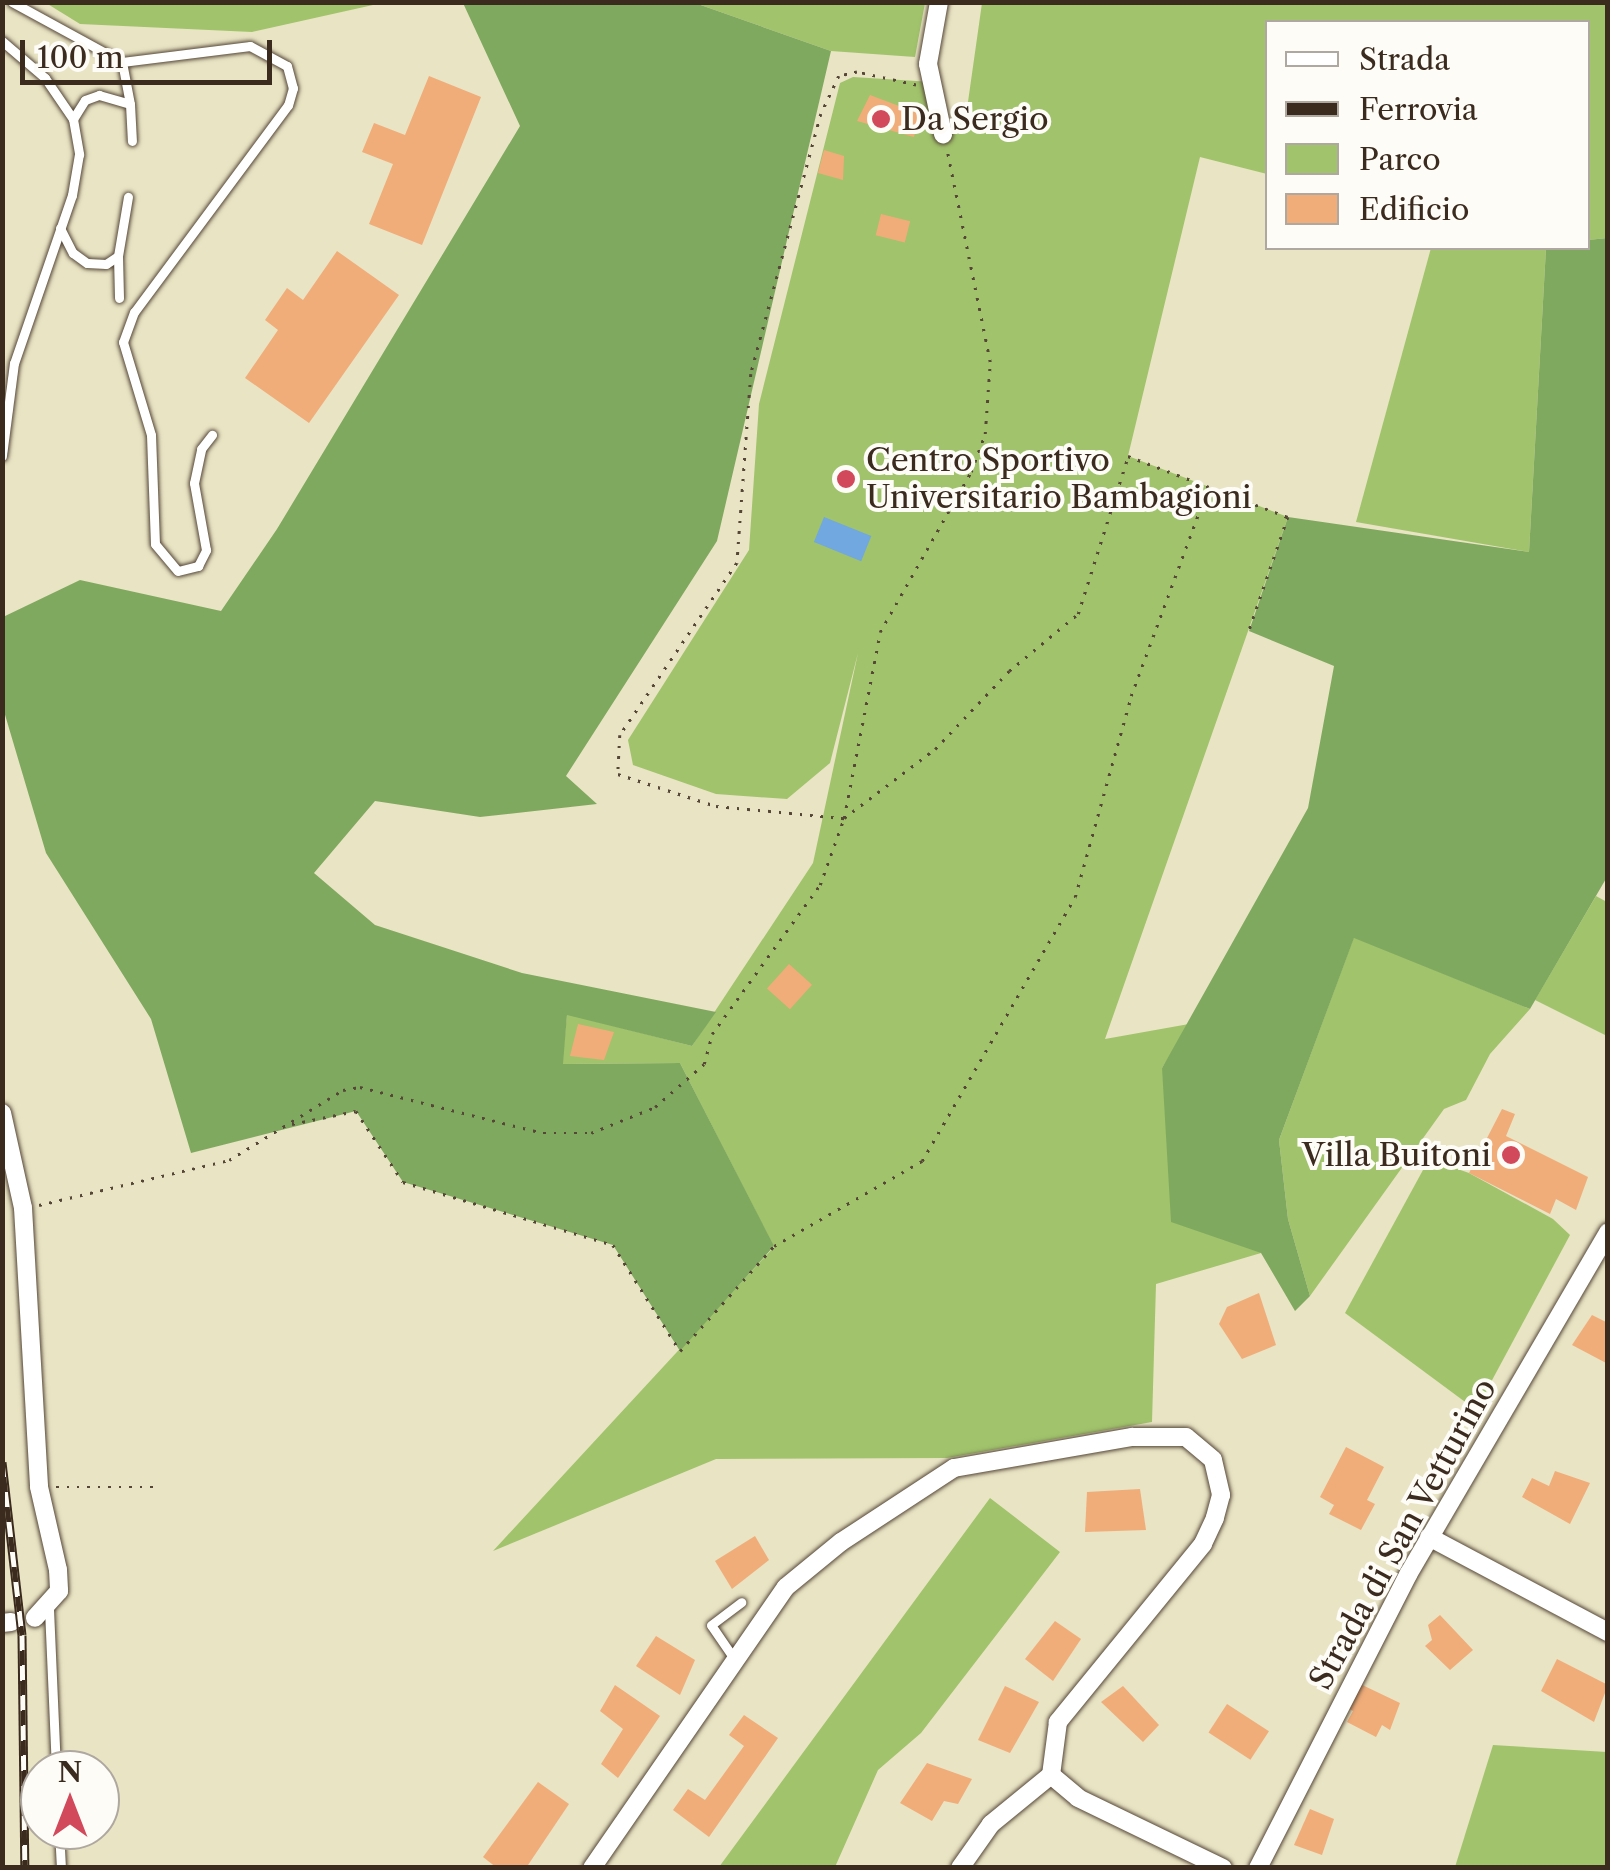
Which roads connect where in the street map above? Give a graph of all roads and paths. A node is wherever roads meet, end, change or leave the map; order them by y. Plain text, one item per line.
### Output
1 (12, 2) edge
2 (939, 2) edge
3 (2, 41) edge
4 (122, 62) junction
5 (928, 64) junction
6 (130, 104) junction
7 (73, 119) junction
8 (943, 134) joint
9 (132, 141) dead end
10 (128, 197) dead end
11 (60, 228) junction
12 (118, 256) junction
13 (119, 298) dead end
14 (212, 435) dead end
15 (2, 456) edge
16 (1209, 487) junction
17 (1249, 631) dead end
18 (844, 818) junction
19 (2, 1113) edge
20 (290, 1125) junction
21 (22, 1208) junction
22 (1608, 1232) edge
23 (40, 1487) junction
24 (160, 1487) dead end
25 (1430, 1537) junction
26 (742, 1602) dead end
27 (42, 1613) joint
28 (1608, 1632) edge
29 (735, 1660) junction
30 (54, 1750) edge
31 (1052, 1775) junction
32 (592, 1868) edge
33 (960, 1868) edge
34 (1223, 1868) edge
35 (1258, 1868) edge

1 - 4 lane
2 - 5 street
3 - 7 lane
4 - 6 lane
4 - 14 lane
5 - 8 street
5 - 18 path
6 - 7 lane
6 - 9 lane
7 - 11 lane
8 - 18 path
10 - 12 lane
11 - 12 lane
11 - 15 lane
12 - 13 lane
16 - 17 path
16 - 18 path
16 - 20 path
18 - 20 path
19 - 21 street
20 - 21 path
21 - 23 street
22 - 25 street, Strada di San Vetturino
23 - 24 path
23 - 27 street
25 - 28 street
25 - 35 street, Strada di San Vetturino
26 - 29 lane
27 - 30 lane
29 - 31 street
29 - 32 street
31 - 33 street
31 - 34 street

